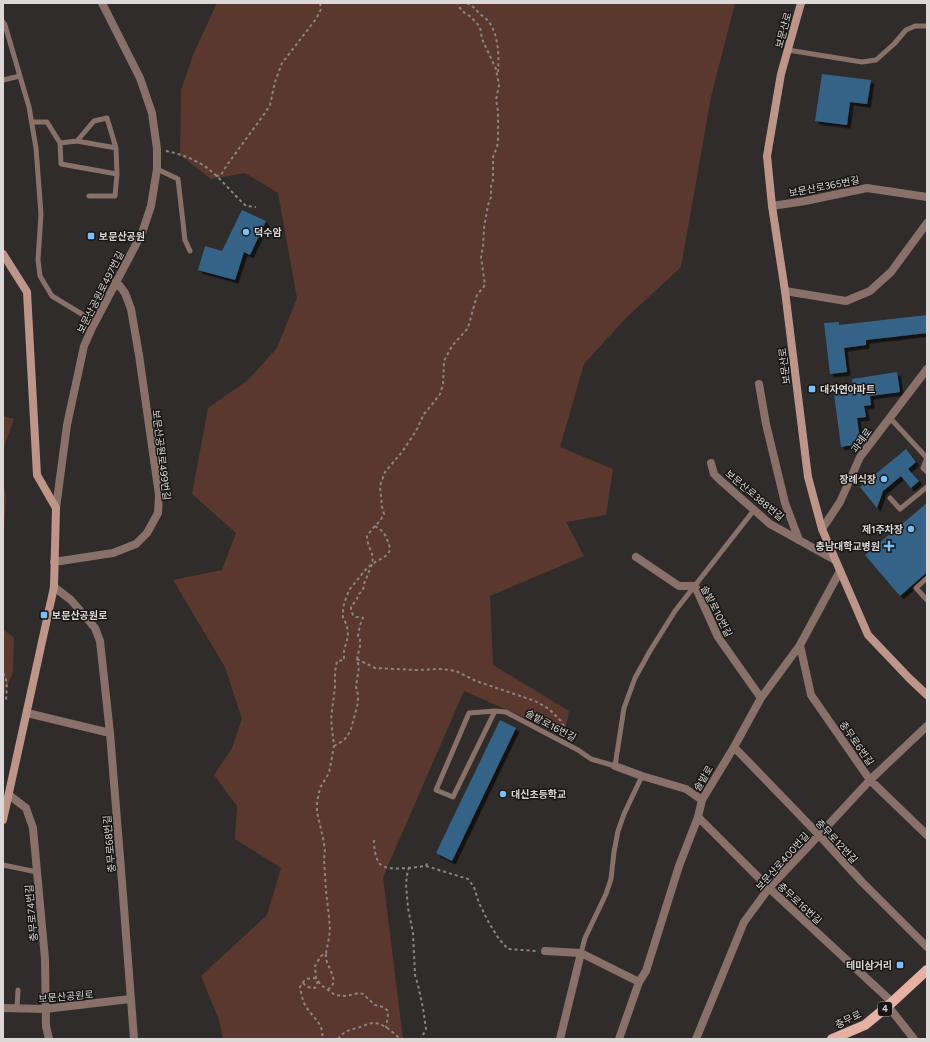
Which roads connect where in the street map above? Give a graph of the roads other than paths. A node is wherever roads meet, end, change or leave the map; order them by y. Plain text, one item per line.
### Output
1 (102, 3) edge
2 (801, 3) edge
3 (3, 22) edge
4 (927, 26) edge
5 (788, 50) junction
6 (20, 76) junction
7 (3, 80) edge
8 (32, 122) junction
9 (77, 141) junction
10 (60, 143) junction
11 (116, 148) junction
12 (157, 170) junction
13 (117, 174) junction
14 (89, 196) dead end
15 (927, 196) edge
16 (772, 206) junction
17 (927, 223) edge
18 (190, 251) dead end
19 (3, 254) edge
20 (116, 281) junction
21 (785, 291) junction
22 (95, 322) junction
23 (927, 369) edge
24 (759, 384) dead end
25 (890, 418) junction
26 (927, 458) edge
27 (711, 463) dead end
28 (927, 472) edge
29 (927, 487) edge
30 (890, 498) dead end
31 (56, 508) junction
32 (754, 510) junction
33 (822, 529) junction
34 (799, 540) junction
35 (636, 557) dead end
36 (835, 560) junction
37 (54, 562) junction
38 (840, 571) junction
39 (927, 578) edge
40 (695, 586) junction
41 (54, 587) junction
42 (927, 600) edge
43 (800, 645) junction
44 (927, 695) edge
45 (761, 698) junction
46 (495, 711) junction
47 (27, 713) junction
48 (927, 726) edge
49 (110, 733) junction
50 (734, 747) junction
51 (615, 766) junction
52 (642, 776) junction
53 (870, 780) junction
54 (9, 795) junction
55 (702, 800) junction
56 (698, 817) junction
57 (3, 820) edge
58 (927, 834) edge
59 (819, 835) junction
60 (3, 865) edge
61 (37, 872) junction
62 (769, 888) junction
63 (927, 947) edge
64 (545, 951) road end
65 (581, 953) junction
66 (927, 970) edge
67 (639, 982) junction
68 (18, 990) dead end
69 (130, 999) junction
70 (890, 1004) junction
71 (3, 1008) edge
72 (17, 1008) junction
73 (45, 1009) junction
74 (835, 1038) edge
75 (49, 1039) edge
76 (134, 1039) edge
77 (560, 1039) edge
78 (619, 1039) edge
79 (696, 1039) edge
80 (914, 1039) edge

1 - 12 street, 보문산공원로497번길
2 - 5 main road, 보문산로
3 - 6 lane
4 - 5 lane
5 - 16 main road, 보문산로
6 - 7 lane
6 - 8 lane
8 - 10 lane
8 - 22 lane
9 - 10 lane
9 - 11 lane
9 - 11 lane
10 - 13 lane
11 - 13 lane
12 - 18 lane
12 - 20 street, 보문산공원로497번길
13 - 14 lane
15 - 16 street, 보문산로365번길
16 - 21 main road, 보문산로
17 - 21 street
19 - 31 main road
20 - 22 street, 보문산공원로497번길
20 - 37 street, 보문산공원로499번길
21 - 33 main road, 보문산로
22 - 31 street, 보문산공원로497번길
23 - 25 street, 과례로
24 - 34 street
25 - 26 lane
25 - 33 street, 과례로
26 - 28 lane
27 - 32 street, 보문산로388번길
29 - 30 lane
31 - 37 main road
32 - 34 street, 보문산로388번길
32 - 40 lane
33 - 36 main road, 보문산로
34 - 36 street, 보문산로388번길
35 - 40 street, 솔밭로10번길
36 - 38 main road, 보문산로
37 - 41 main road
38 - 43 street, 솔밭로
38 - 44 main road, 보문산로
39 - 42 lane
40 - 45 street, 솔밭로10번길
40 - 51 lane
41 - 47 main road
41 - 49 street, 충무로68번길
43 - 45 street, 솔밭로
43 - 53 street, 충무로6번길
45 - 50 street, 솔밭로
46 - 46 lane, 솔밭로16번길
46 - 51 lane, 솔밭로16번길
47 - 49 street
47 - 54 main road
48 - 53 street, 보문산로400번길
49 - 69 street, 충무로68번길
50 - 55 street, 솔밭로
50 - 59 street, 충무로12번길
51 - 52 street, 솔밭로16번길
52 - 55 street, 솔밭로16번길
52 - 65 lane
53 - 58 street, 충무로6번길
53 - 59 street, 보문산로400번길
54 - 57 main road
54 - 61 street, 충무로74번길
55 - 56 street, 솔밭로
56 - 62 street, 충무로16번길
56 - 67 street, 솔밭로
59 - 62 street, 보문산로400번길
59 - 63 street, 충무로12번길
60 - 61 lane
61 - 73 street, 충무로74번길
62 - 70 street, 충무로16번길
62 - 79 street, 보문산로400번길
64 - 65 street
65 - 67 street
65 - 77 street
66 - 70 main road, 충무로 / 4
67 - 78 street, 솔밭로
68 - 72 lane
69 - 73 street, 보문산공원로
69 - 76 street, 충무로68번길
70 - 74 main road, 충무로 / 4
70 - 80 street, 충무로16번길
71 - 72 street, 보문산공원로
72 - 73 street, 보문산공원로
73 - 75 street, 충무로74번길

